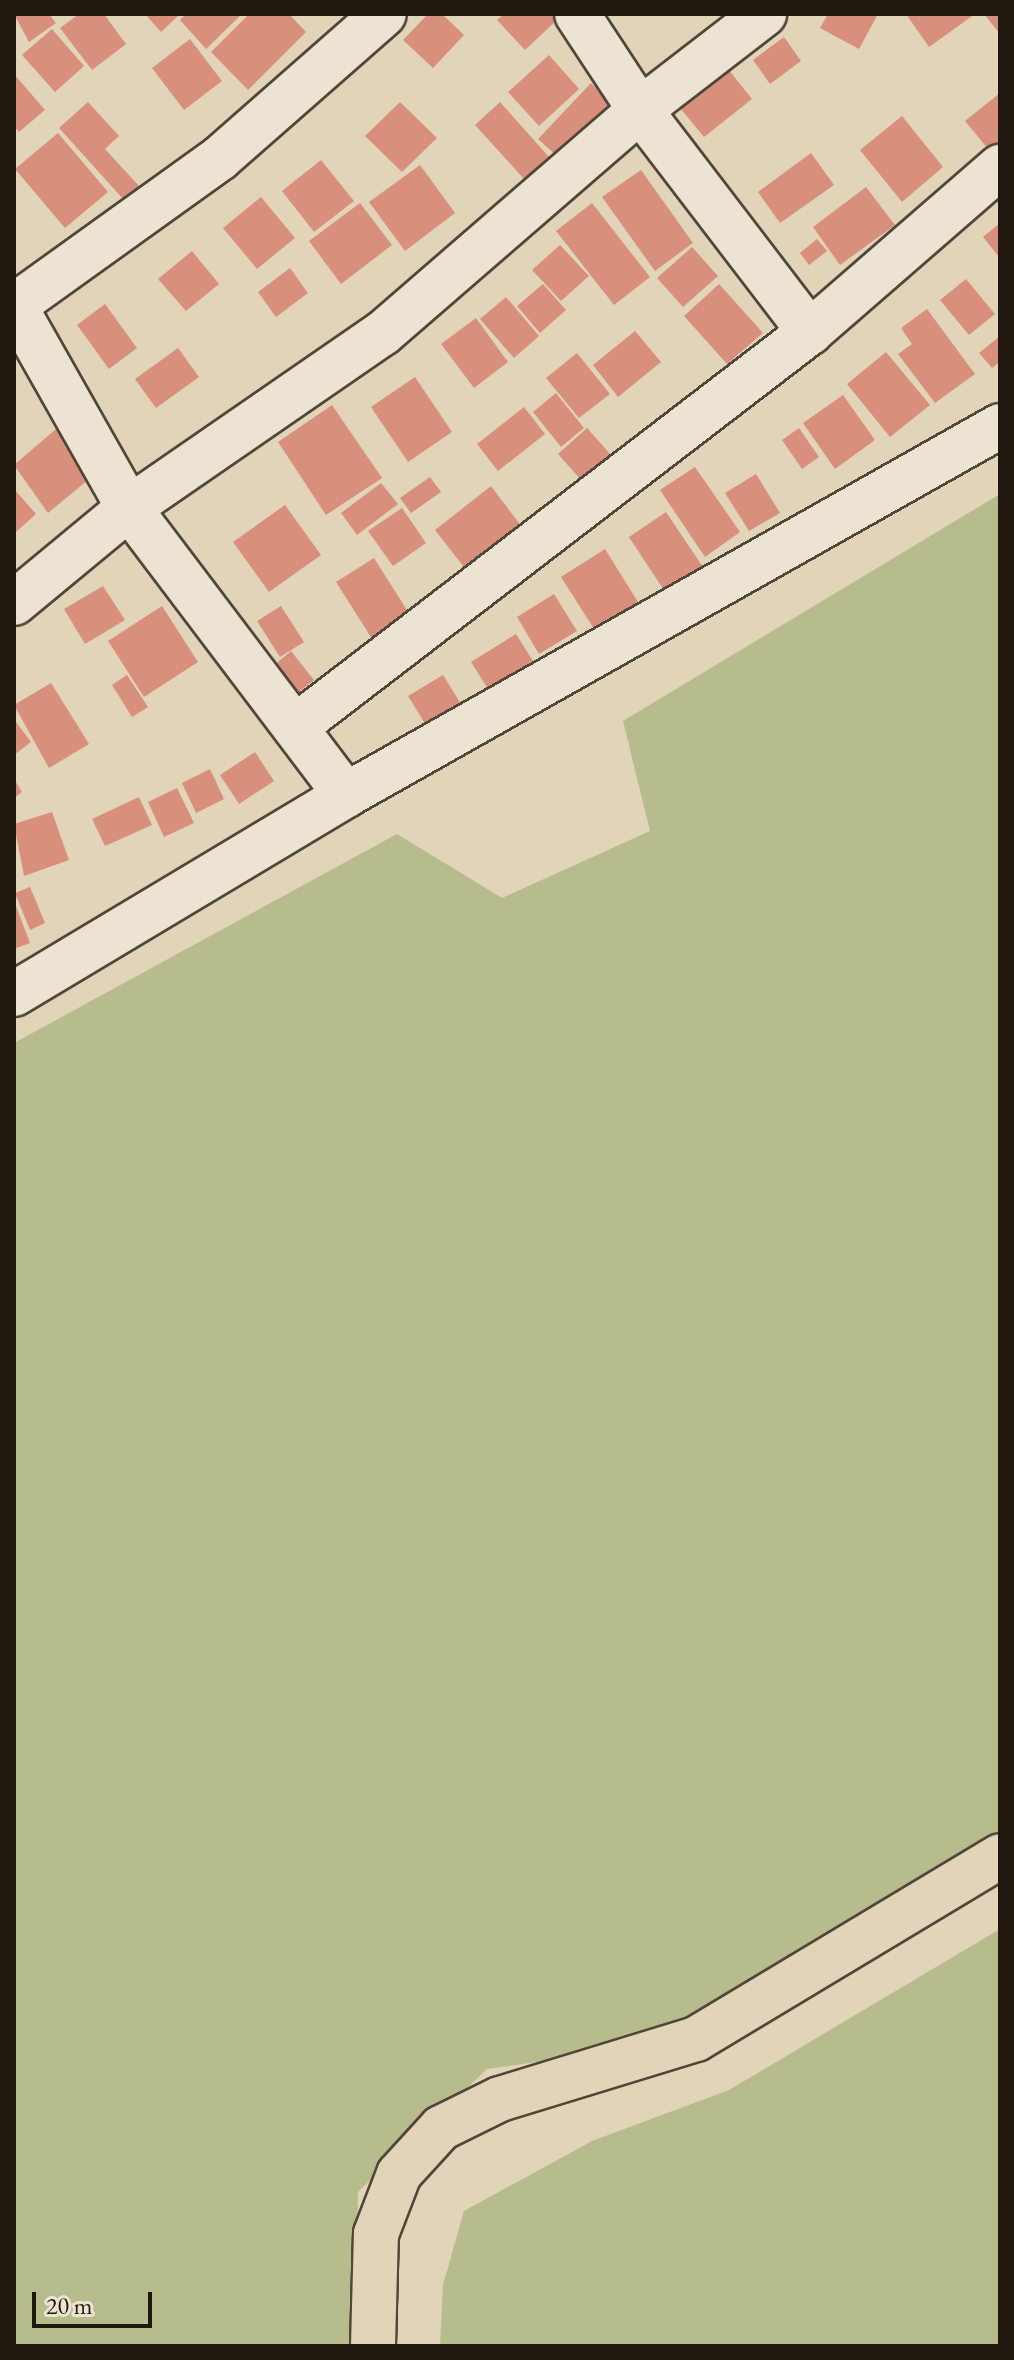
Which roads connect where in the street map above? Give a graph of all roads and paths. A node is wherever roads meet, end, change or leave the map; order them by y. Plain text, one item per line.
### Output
1 (384, 14) edge
2 (577, 14) edge
3 (764, 14) edge
4 (640, 110) junction
5 (1000, 167) edge
6 (14, 306) edge
7 (810, 332) junction
8 (1000, 426) edge
9 (129, 508) junction
10 (14, 603) edge
11 (295, 727) junction
12 (346, 795) junction
13 (14, 994) edge
14 (1000, 1856) edge
15 (373, 2346) edge

1 - 6 street
2 - 4 street
3 - 4 street
4 - 7 street
4 - 9 street
5 - 7 street
6 - 9 street
7 - 11 street
8 - 12 street
9 - 10 street
9 - 11 street
11 - 12 street
12 - 13 street
14 - 15 main road

